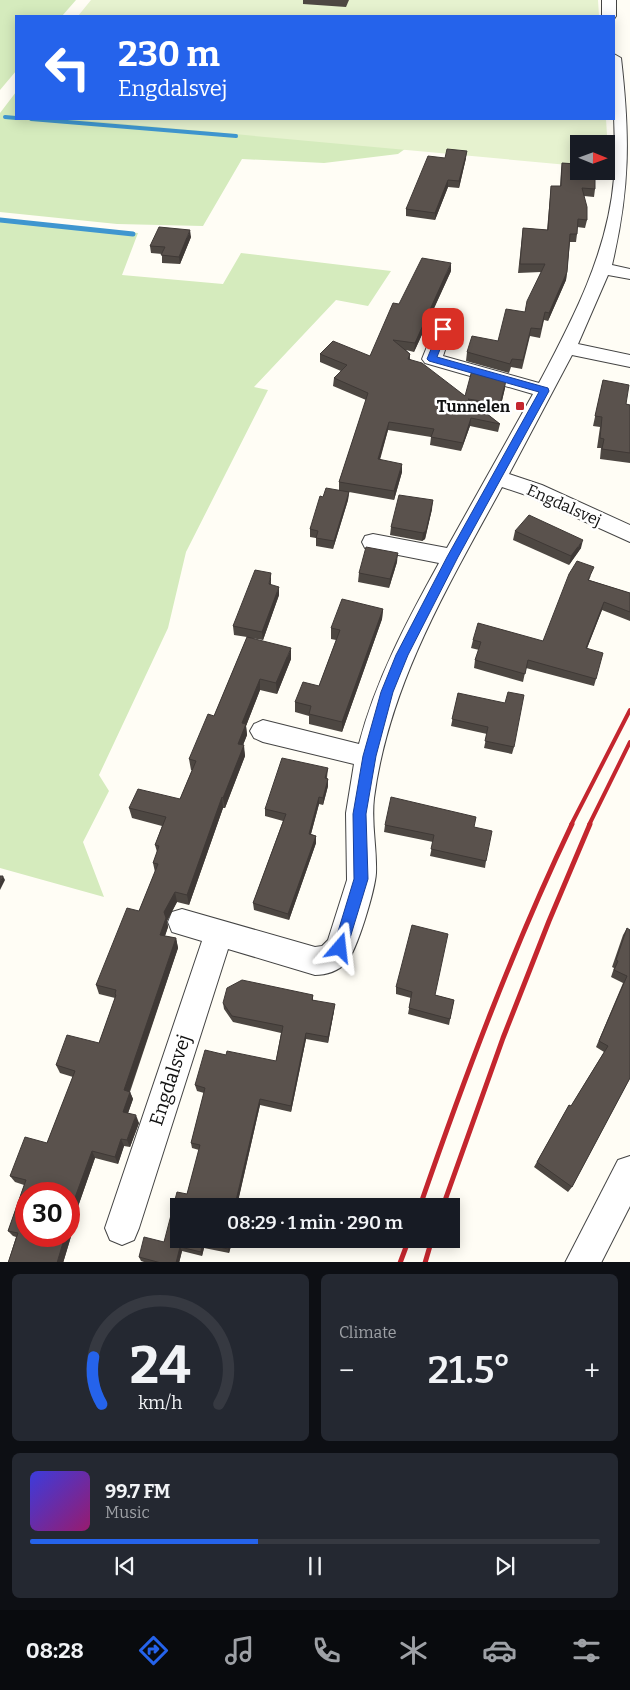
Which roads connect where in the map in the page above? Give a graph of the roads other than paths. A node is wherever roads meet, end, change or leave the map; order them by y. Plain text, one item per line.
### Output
1 (609, 0) edge
2 (609, 15) edge
3 (617, 52) edge
4 (624, 88) edge
5 (626, 136) edge
6 (626, 175) edge
7 (601, 268) junction
8 (630, 274) edge
9 (443, 329) dead end
10 (567, 348) junction
11 (630, 361) edge
12 (544, 391) junction
13 (498, 478) junction
14 (630, 534) edge
15 (373, 542) dead end
16 (453, 557) junction
17 (264, 731) dead end
18 (369, 756) junction
19 (182, 922) dead end
20 (219, 933) junction
21 (630, 1172) edge
22 (122, 1228) dead end
23 (582, 1262) edge

1 - 2 street
3 - 4 street
4 - 5 street
5 - 6 street
6 - 7 street
7 - 8 street
7 - 10 street
9 - 12 street
10 - 11 street
10 - 12 street
12 - 13 street
13 - 14 street, Engdalsvej
13 - 16 street
15 - 16 street
16 - 18 street
17 - 18 street
18 - 20 street
19 - 20 street
20 - 22 street, Engdalsvej
21 - 23 street

